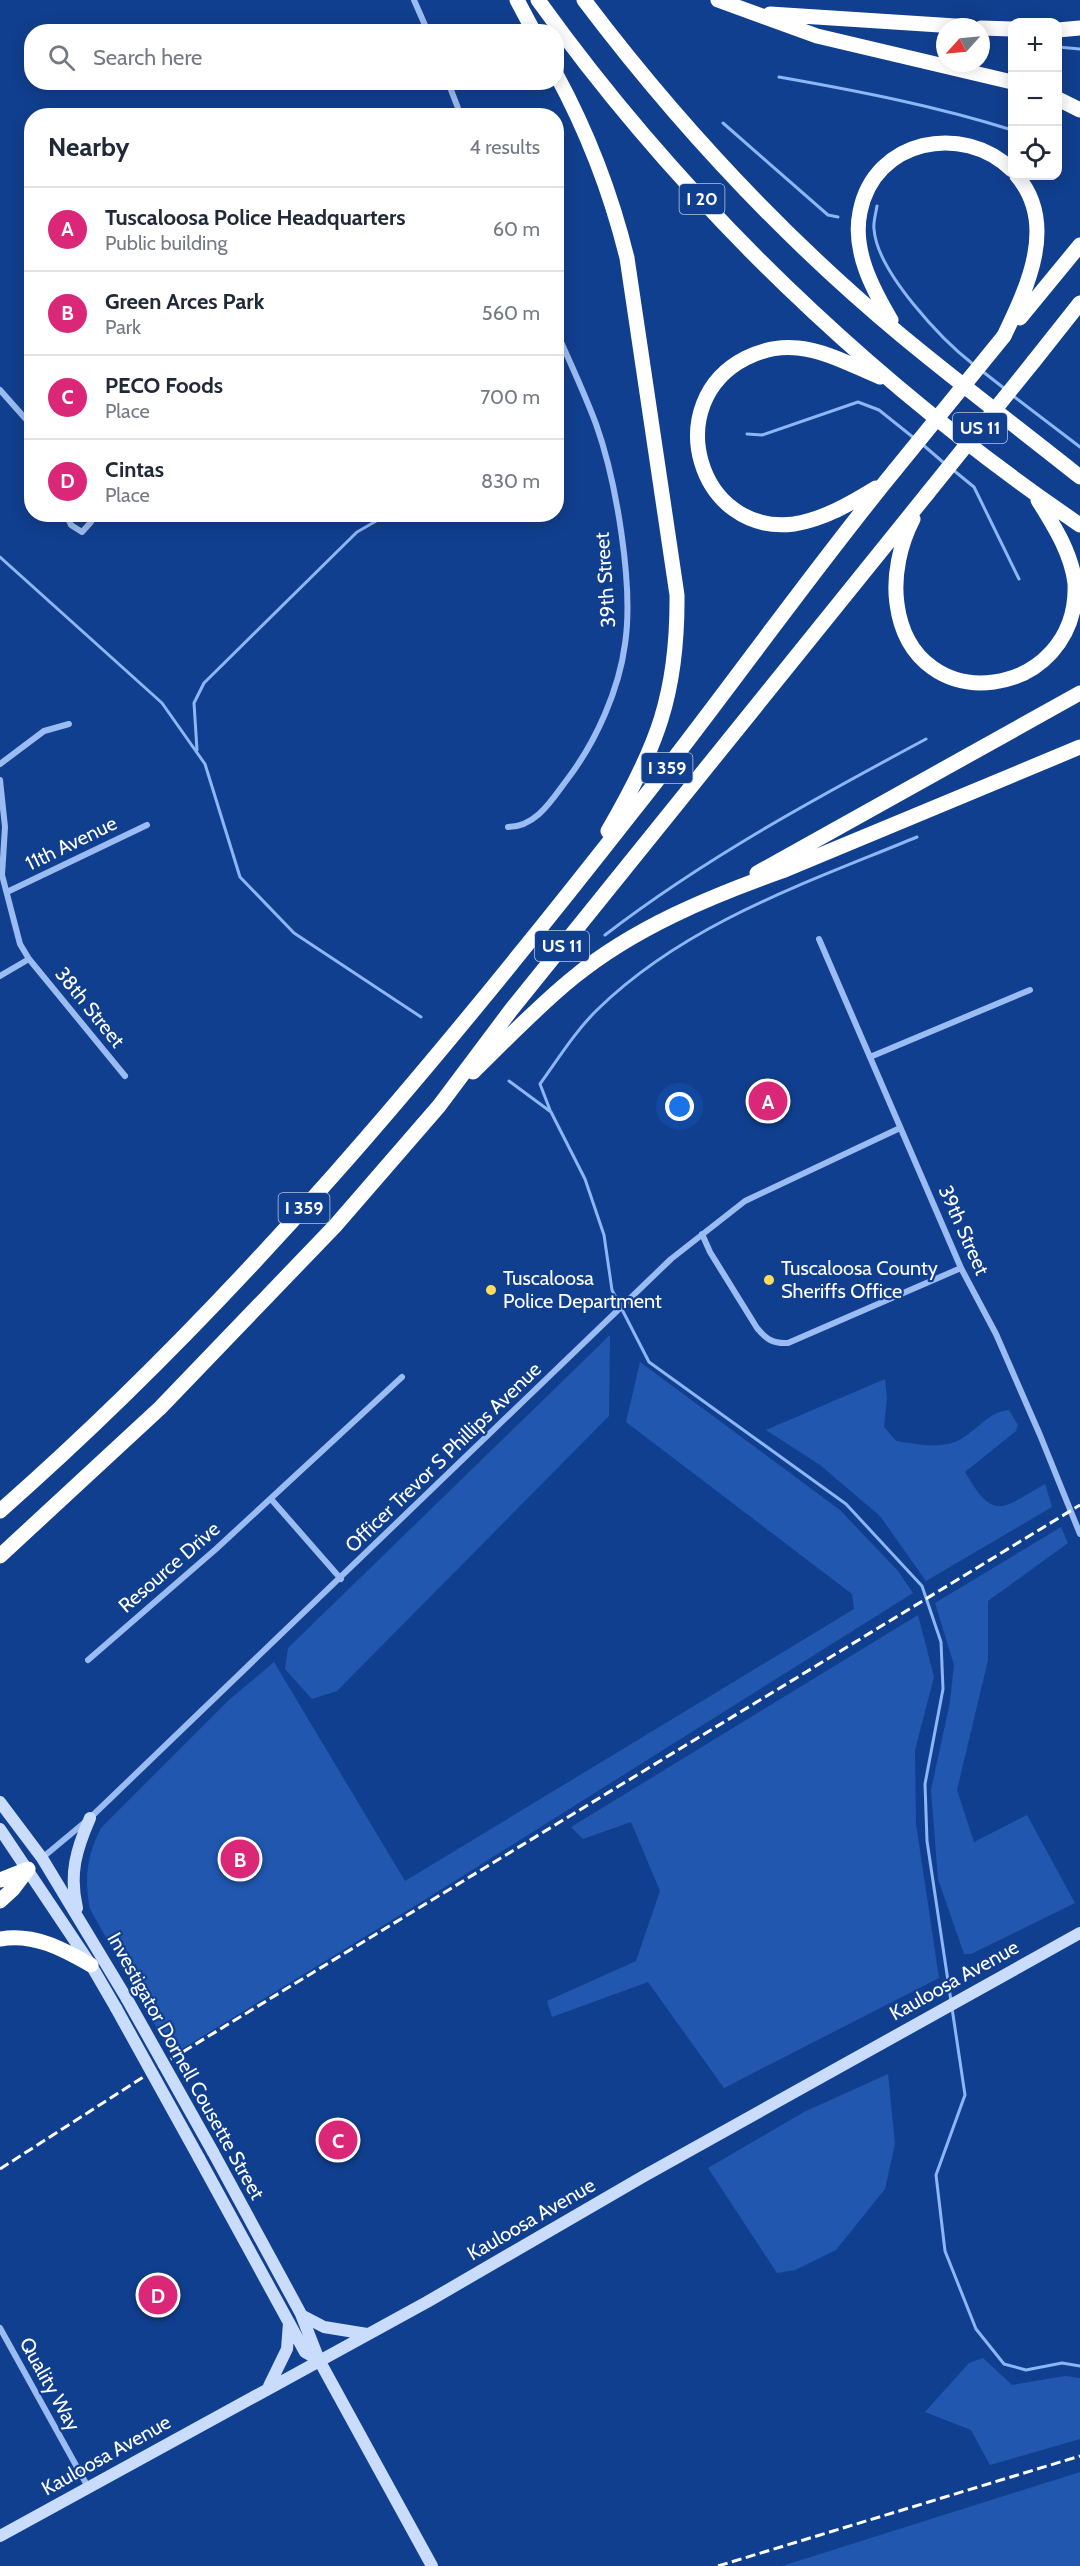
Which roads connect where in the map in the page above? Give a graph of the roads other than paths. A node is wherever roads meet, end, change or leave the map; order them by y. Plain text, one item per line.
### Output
1 (414, 0) edge
2 (517, 0) edge
3 (538, 0) edge
4 (584, 0) edge
5 (718, 0) edge
6 (743, 11) junction
7 (424, 24) edge
8 (530, 24) edge
9 (557, 24) edge
10 (936, 25) edge
11 (990, 28) edge
12 (1080, 28) edge
13 (1008, 29) edge
14 (1062, 30) edge
15 (564, 33) edge
16 (1008, 81) edge
17 (451, 90) edge
18 (564, 90) edge
19 (1062, 101) edge
20 (458, 108) edge
21 (1077, 108) edge
22 (1008, 167) edge
23 (1019, 180) edge
24 (1080, 244) edge
25 (1080, 303) edge
26 (901, 335) junction
27 (1004, 336) junction
28 (564, 350) edge
29 (886, 379) junction
30 (0, 390) edge
31 (24, 417) edge
32 (1080, 477) edge
33 (884, 483) junction
34 (927, 494) junction
35 (1035, 495) junction
36 (70, 522) edge
37 (91, 522) edge
38 (1080, 525) edge
39 (1080, 693) edge
40 (69, 724) dead end
41 (1080, 747) edge
42 (0, 764) edge
43 (0, 780) edge
44 (147, 825) dead end
45 (508, 827) dead end
46 (1, 874) edge
47 (579, 878) junction
48 (731, 889) junction
49 (7, 892) junction
50 (819, 939) dead end
51 (29, 959) junction
52 (0, 976) edge
53 (1030, 990) dead end
54 (870, 1057) junction
55 (125, 1076) dead end
56 (439, 1106) junction
57 (900, 1128) junction
58 (702, 1234) junction
59 (962, 1269) junction
60 (402, 1377) dead end
61 (271, 1499) junction
62 (0, 1511) edge
63 (1080, 1534) edge
64 (0, 1556) edge
65 (341, 1579) junction
66 (88, 1660) dead end
67 (0, 1802) edge
68 (90, 1818) junction
69 (0, 1829) edge
70 (42, 1858) junction
71 (28, 1869) junction
72 (0, 1880) edge
73 (0, 1901) edge
74 (79, 1918) junction
75 (1080, 1933) edge
76 (0, 1939) edge
77 (91, 1965) junction
78 (301, 2314) junction
79 (289, 2323) junction
80 (0, 2328) edge
81 (368, 2334) junction
82 (319, 2360) junction
83 (269, 2386) junction
84 (88, 2487) junction
85 (0, 2536) edge
86 (432, 2566) edge

1 - 7 street
2 - 8 highway
3 - 9 highway, I 20
4 - 26 highway, I 20
5 - 6 highway
6 - 10 highway
6 - 16 highway
11 - 13 highway
12 - 14 highway
15 - 29 highway, I 20
17 - 20 street
18 - 47 highway
19 - 21 highway
22 - 26 highway
23 - 27 highway
24 - 27 highway
25 - 34 highway, US 11, bridge
26 - 32 highway, I 20
27 - 33 highway, I 359, bridge
28 - 45 street, 39th Street
29 - 33 highway
29 - 35 highway, I 20
30 - 31 street
33 - 47 highway, I 359
34 - 35 highway
34 - 56 highway, US 11
35 - 38 highway, I 20
36 - 37 street
39 - 48 highway
40 - 42 street
41 - 48 highway
43 - 46 street
44 - 49 street, 11th Avenue
46 - 49 street
47 - 62 highway, I 359
48 - 56 highway
49 - 51 street
50 - 54 street, 39th Street
51 - 52 street
51 - 55 street, 38th Street
53 - 54 street
54 - 57 street, 39th Street
56 - 64 highway, I 359
57 - 58 street, Officer Trevor S Phillips Avenue
57 - 59 street, 39th Street
58 - 59 street
58 - 65 street, Officer Trevor S Phillips Avenue
59 - 63 street, 39th Street
60 - 61 street, Resource Drive
61 - 65 street
61 - 66 street, Resource Drive
65 - 68 street, Officer Trevor S Phillips Avenue
67 - 70 main road, Investigator Dornell Cousette Street
68 - 70 street, Officer Trevor S Phillips Avenue
68 - 74 main road
69 - 71 main road, Investigator Dornell Cousette Street
70 - 71 main road
70 - 74 main road, Investigator Dornell Cousette Street
71 - 72 highway
71 - 73 highway
71 - 77 main road, Investigator Dornell Cousette Street
74 - 78 main road, Investigator Dornell Cousette Street, bridge
75 - 81 main road, Kauloosa Avenue
76 - 77 highway
77 - 79 main road, Investigator Dornell Cousette Street, bridge
78 - 81 main road
78 - 82 main road, Investigator Dornell Cousette Street
79 - 82 main road, Investigator Dornell Cousette Street
79 - 83 main road
80 - 84 street, Quality Way
81 - 82 main road, Kauloosa Avenue
82 - 83 main road, Kauloosa Avenue
82 - 86 main road, Investigator Dornell Cousette Street
83 - 84 main road, Kauloosa Avenue
84 - 85 main road, Kauloosa Avenue

